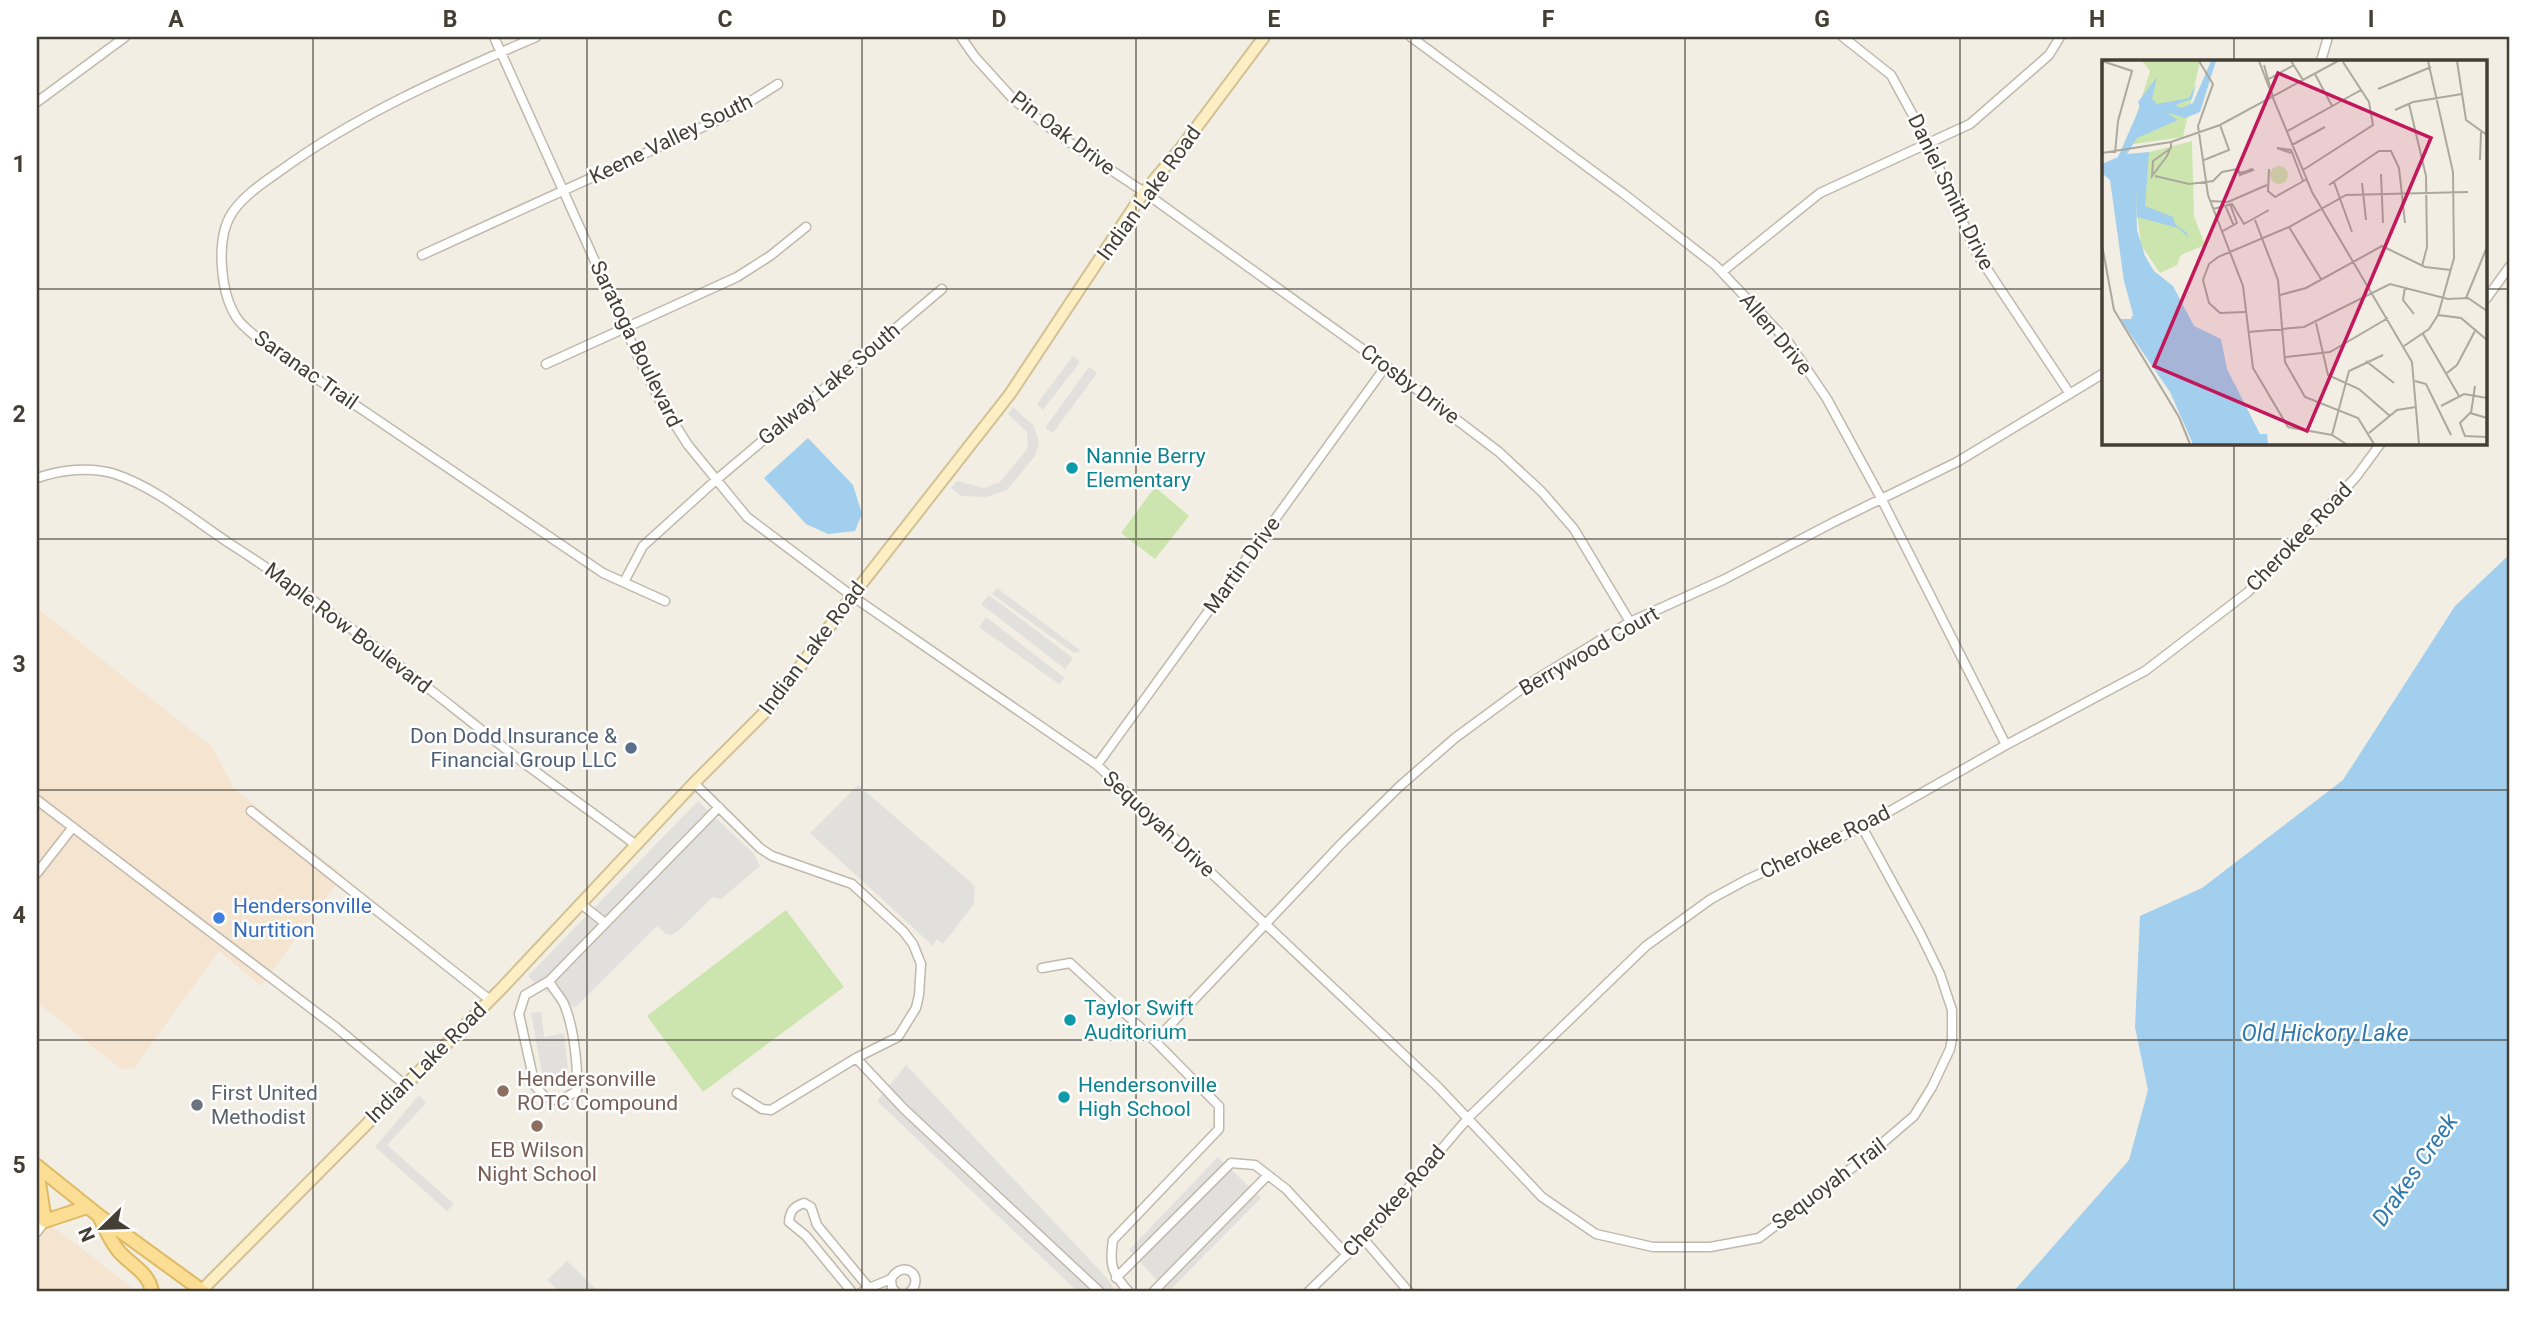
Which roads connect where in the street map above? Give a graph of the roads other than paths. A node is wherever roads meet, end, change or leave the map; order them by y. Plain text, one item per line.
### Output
1 (125, 37) edge
2 (494, 37) edge
3 (536, 37) edge
4 (961, 37) edge
5 (1264, 37) edge
6 (1411, 37) edge
7 (1843, 37) edge
8 (2060, 37) edge
9 (2328, 37) edge
10 (501, 52) junction
11 (2321, 60) edge
12 (778, 84) dead end
13 (37, 102) edge
14 (1928, 143) junction
15 (564, 191) junction
16 (1144, 192) junction
17 (806, 227) dead end
18 (422, 255) dead end
19 (2510, 266) edge
20 (1722, 272) junction
21 (942, 289) dead end
22 (2488, 296) edge
23 (625, 329) junction
24 (546, 364) dead end
25 (1386, 366) junction
26 (2102, 374) edge
27 (2070, 394) junction
28 (2380, 444) edge
29 (37, 478) edge
30 (716, 480) junction
31 (1882, 500) junction
32 (624, 582) junction
33 (852, 597) junction
34 (665, 601) dead end
35 (1630, 622) junction
36 (2006, 745) junction
37 (1097, 765) junction
38 (694, 783) junction
39 (37, 800) edge
40 (719, 807) junction
41 (251, 811) dead end
42 (73, 827) junction
43 (1862, 827) junction
44 (636, 845) junction
45 (37, 873) edge
46 (581, 904) junction
47 (605, 923) junction
48 (1266, 925) junction
49 (1042, 968) dead end
50 (549, 981) junction
51 (490, 1000) junction
52 (1155, 1041) junction
53 (856, 1058) junction
54 (405, 1085) junction
55 (1438, 1087) joint
56 (737, 1093) dead end
57 (1469, 1117) junction
58 (37, 1168) edge
59 (1268, 1175) junction
60 (87, 1207) junction
61 (98, 1215) junction
62 (41, 1227) edge
63 (1367, 1244) dead end
64 (1347, 1255) junction
65 (1116, 1278) junction
66 (891, 1279) junction
67 (868, 1291) edge
68 (152, 1292) edge
69 (200, 1292) edge
70 (852, 1292) edge
71 (894, 1292) edge
72 (910, 1292) edge
73 (1100, 1292) edge
74 (1129, 1292) edge
75 (1153, 1292) edge
76 (1308, 1292) edge
77 (1409, 1292) edge

1 - 13 street
2 - 10 street, Saratoga Boulevard
3 - 10 street, Saranac Trail
4 - 16 street, Pin Oak Drive
5 - 16 street, Indian Lake Road
6 - 20 street, Allen Drive
7 - 14 street, Daniel Smith Drive
8 - 14 street
9 - 11 street
10 - 15 street, Saratoga Boulevard
10 - 32 street, Saranac Trail
12 - 15 street, Keene Valley South
14 - 20 street
14 - 27 street, Daniel Smith Drive
15 - 18 street, Keene Valley South
15 - 23 street, Saratoga Boulevard
16 - 25 street, Crosby Drive
16 - 33 street, Indian Lake Road
17 - 23 street
19 - 22 street
20 - 31 street, Allen Drive
21 - 30 street, Galway Lake South
23 - 24 street
23 - 30 street, Saratoga Boulevard
25 - 35 street, Crosby Drive
25 - 37 street, Martin Drive
26 - 27 street, Berrywood Court
27 - 31 street, Berrywood Court
28 - 36 street, Cherokee Road
29 - 44 street, Maple Row Boulevard
30 - 32 street, Galway Lake South
30 - 33 street, Saratoga Boulevard
31 - 35 street, Berrywood Court
31 - 36 street, Allen Drive
32 - 34 street, Saranac Trail
33 - 37 street, Sequoyah Drive
33 - 38 street, Indian Lake Road
35 - 48 street, Berrywood Court
36 - 43 street, Cherokee Road
37 - 48 street, Sequoyah Drive
38 - 40 street
38 - 44 street, Indian Lake Road
39 - 42 street
40 - 47 street
40 - 53 street
41 - 51 street
42 - 45 street
42 - 54 street
43 - 57 street, Cherokee Road
43 - 57 street, Sequoyah Trail
44 - 46 street, Indian Lake Road
46 - 47 street
46 - 51 street, Indian Lake Road
47 - 50 street
48 - 52 street, Berrywood Court
48 - 55 street, Sequoyah Drive
49 - 52 street
50 - 50 street
51 - 54 street, Indian Lake Road
52 - 65 street
53 - 56 street
53 - 73 street
54 - 69 street, Indian Lake Road
55 - 57 street, Sequoyah Trail
57 - 64 street, Cherokee Road
58 - 60 main road
58 - 62 main road
59 - 64 street
59 - 65 street
59 - 75 street
60 - 61 main road
60 - 62 main road
61 - 68 main road
61 - 69 main road
63 - 77 street
64 - 76 street, Cherokee Road
65 - 74 street
66 - 67 street
66 - 71 street
66 - 72 street
67 - 70 street

